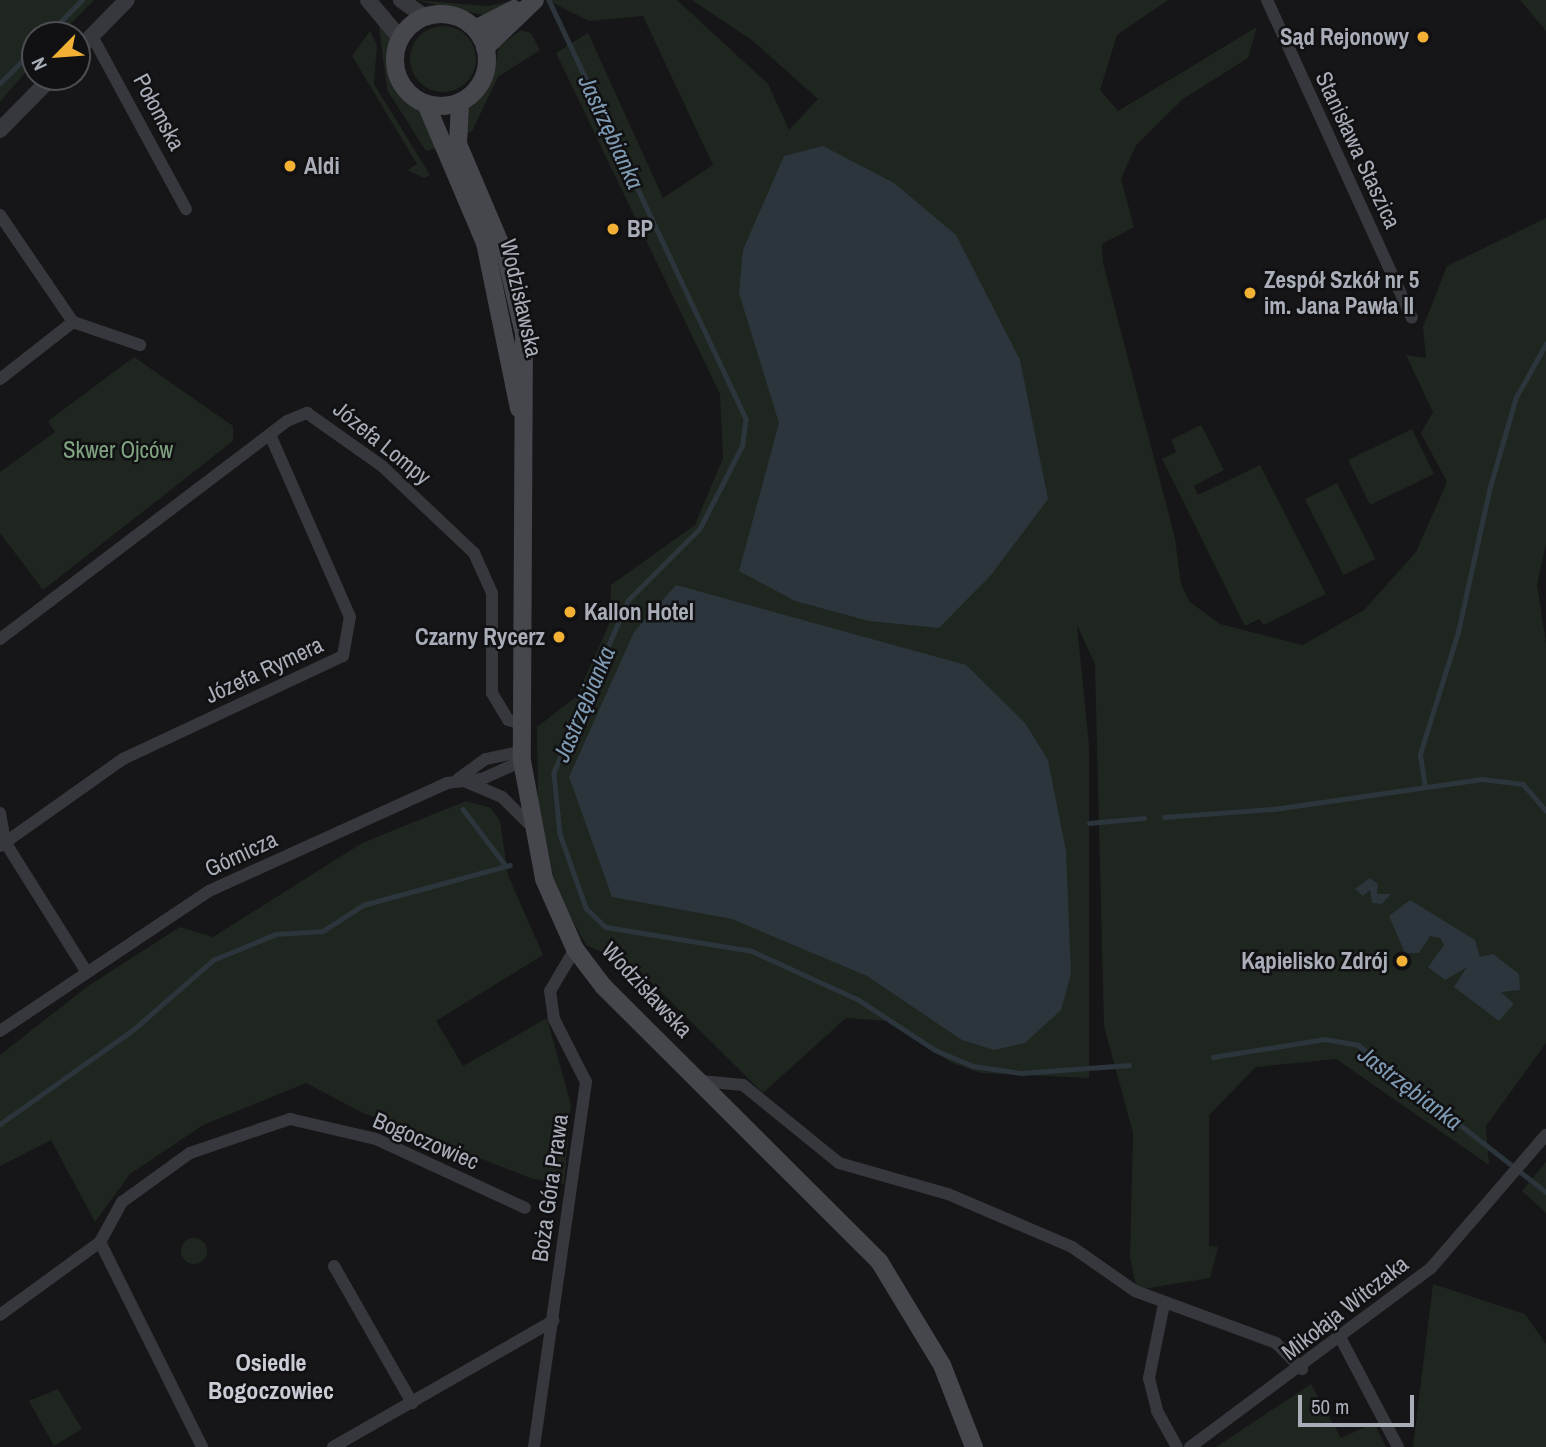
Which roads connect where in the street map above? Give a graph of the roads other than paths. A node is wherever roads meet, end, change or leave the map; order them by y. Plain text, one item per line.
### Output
1 (127, 0) edge
2 (368, 0) edge
3 (401, 0) edge
4 (1266, 0) edge
5 (531, 2) edge
6 (425, 17) junction
7 (475, 29) junction
8 (92, 36) joint
9 (400, 38) junction
10 (485, 48) junction
11 (38, 91) edge
12 (460, 102) junction
13 (426, 104) junction
14 (0, 130) edge
15 (186, 209) dead end
16 (0, 215) edge
17 (1412, 318) dead end
18 (73, 322) junction
19 (140, 345) dead end
20 (0, 379) edge
21 (524, 430) junction
22 (270, 435) junction
23 (0, 639) edge
24 (523, 724) junction
25 (522, 756) junction
26 (457, 779) junction
27 (0, 813) edge
28 (529, 824) junction
29 (3, 844) edge
30 (575, 949) junction
31 (86, 971) junction
32 (0, 1031) edge
33 (701, 1081) junction
34 (1546, 1135) edge
35 (525, 1209) dead end
36 (100, 1242) junction
37 (334, 1266) dead end
38 (1164, 1304) junction
39 (0, 1315) edge
40 (553, 1321) junction
41 (1341, 1339) junction
42 (1302, 1368) junction
43 (412, 1404) junction
44 (202, 1447) edge
45 (333, 1447) edge
46 (534, 1447) edge
47 (974, 1447) edge
48 (1177, 1447) edge
49 (1190, 1447) edge
50 (1398, 1447) edge

1 - 8 street
2 - 9 street
3 - 6 street
4 - 17 street, Stanisława Staszica
5 - 7 main road
5 - 10 main road
6 - 7 main road
6 - 9 main road
7 - 10 main road
8 - 15 street, Połomska
9 - 13 main road
10 - 12 main road
11 - 14 street
12 - 13 main road
12 - 21 main road, Wodzisławska
13 - 21 main road, Wodzisławska
16 - 18 street
18 - 19 street
18 - 20 street
21 - 24 main road, Wodzisławska
22 - 23 street, Józefa Lompy
22 - 24 street, Józefa Lompy
22 - 29 street, Józefa Rymera
24 - 25 main road, Wodzisławska
25 - 26 street, Górnicza
25 - 28 main road, Wodzisławska
26 - 28 street
26 - 31 street, Górnicza
27 - 29 street
28 - 30 main road, Wodzisławska
29 - 31 street
30 - 33 main road, Wodzisławska
30 - 40 street, Boża Góra Prawa
31 - 32 street, Górnicza
33 - 38 street
33 - 47 main road, Wodzisławska
34 - 41 street, Mikołaja Witczaka
35 - 36 street, Bogoczowiec
36 - 39 street, Bogoczowiec
36 - 44 street
37 - 43 street
38 - 42 street
38 - 48 street
40 - 43 street
40 - 46 street, Boża Góra Prawa
41 - 42 street, Mikołaja Witczaka
41 - 50 street
42 - 49 street, Mikołaja Witczaka
43 - 45 street

